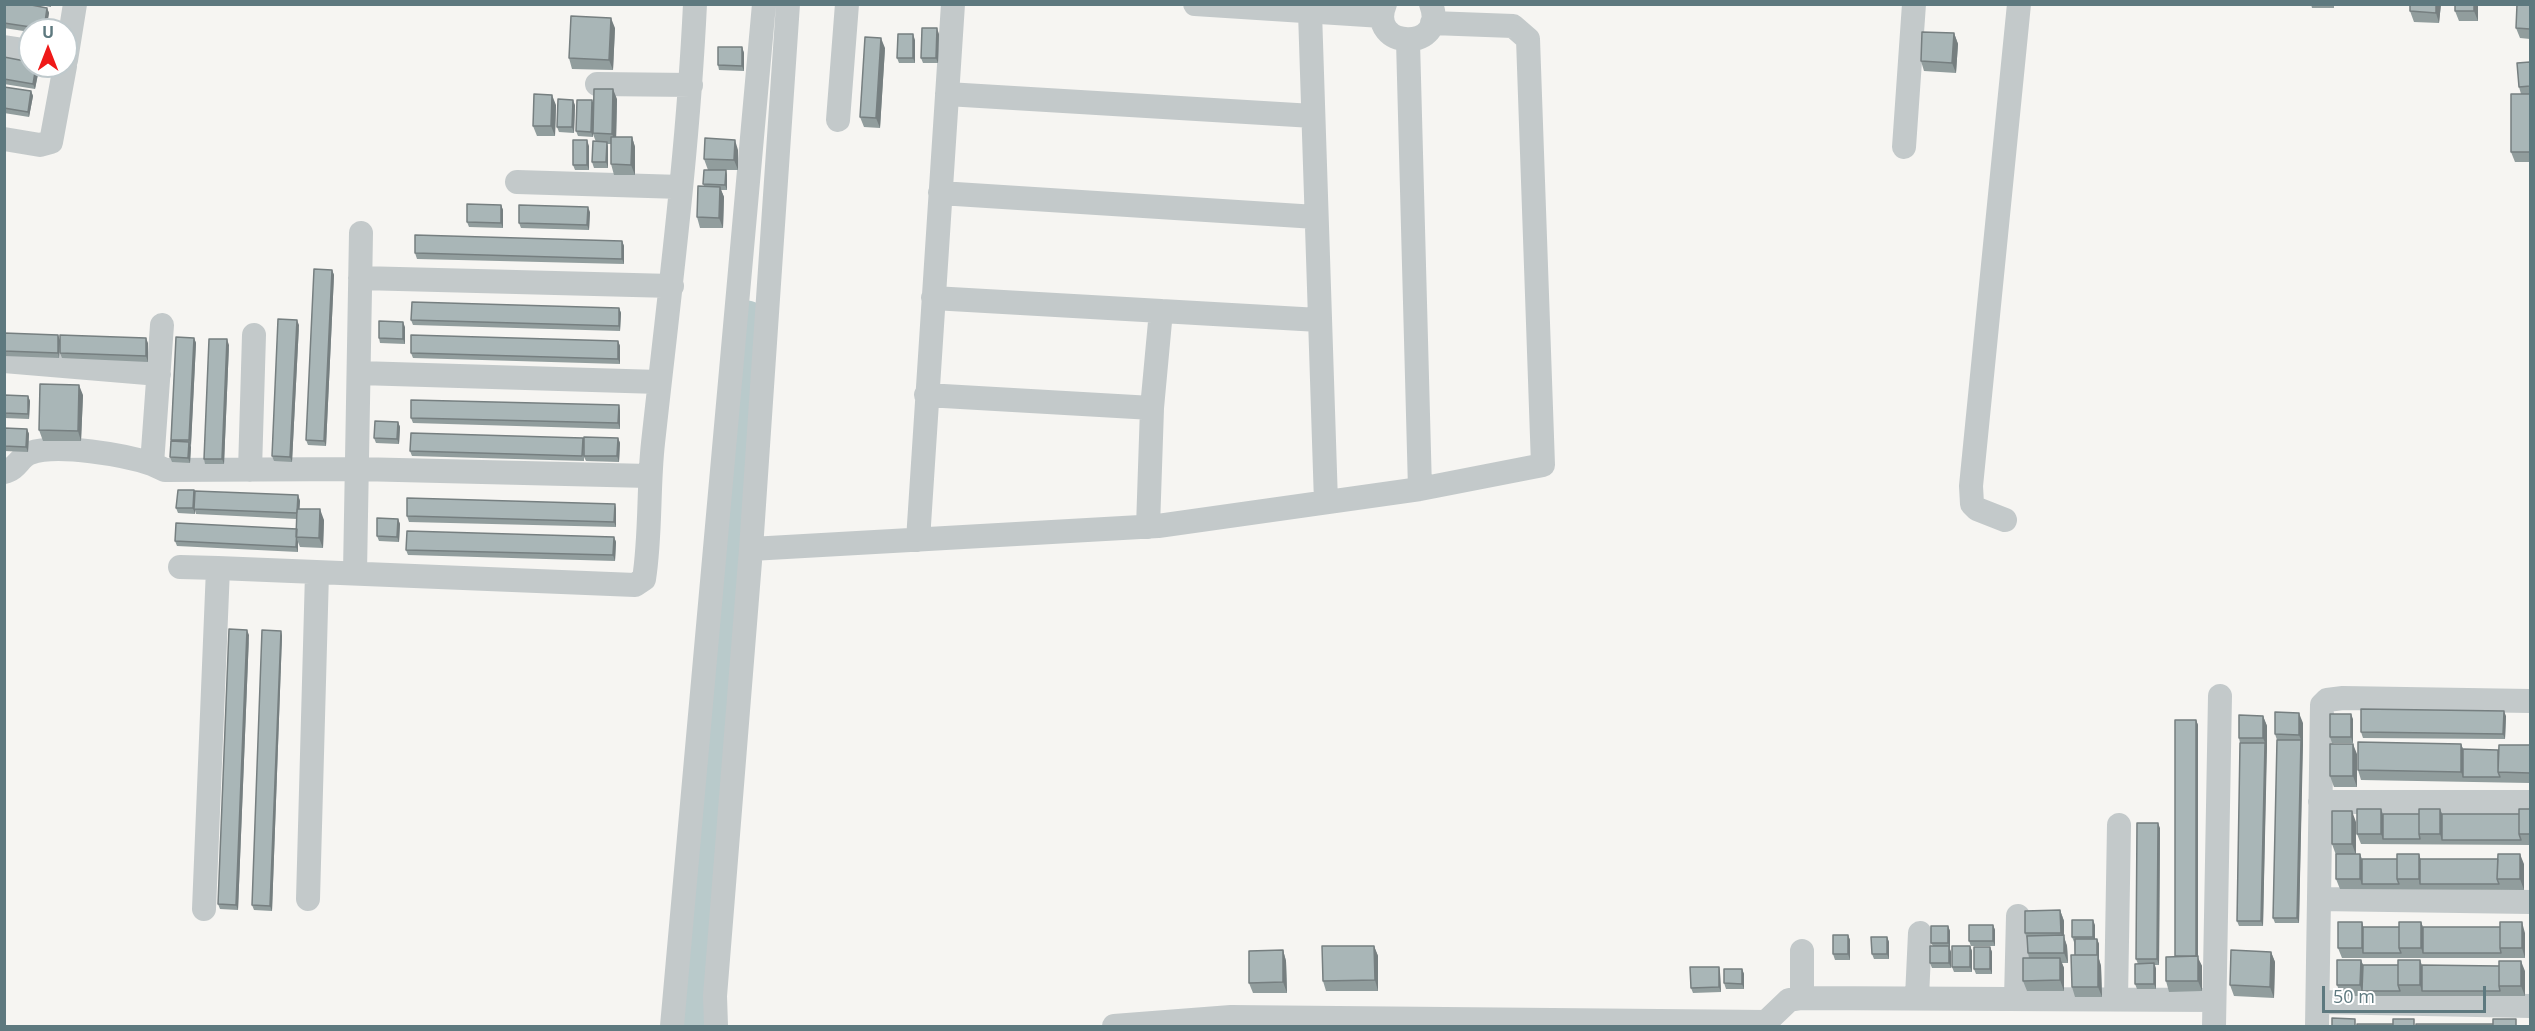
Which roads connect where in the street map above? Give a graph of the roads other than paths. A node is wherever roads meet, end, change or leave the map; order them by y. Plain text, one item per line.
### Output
1 (695, 4) edge
2 (764, 4) edge
3 (788, 4) edge
4 (847, 4) edge
5 (953, 4) edge
6 (1195, 4) edge
7 (1914, 4) edge
8 (2019, 4) edge
9 (1383, 10) edge
10 (1310, 12) junction
11 (1431, 14) edge
12 (1408, 41) junction
13 (63, 78) edge
14 (597, 84) dead end
15 (691, 85) junction
16 (947, 93) junction
17 (1313, 116) junction
18 (838, 120) dead end
19 (4, 138) edge
20 (1904, 147) dead end
21 (517, 182) dead end
22 (681, 187) junction
23 (940, 193) junction
24 (1316, 217) junction
25 (361, 233) dead end
26 (360, 278) junction
27 (672, 286) junction
28 (933, 298) junction
29 (1161, 311) junction
30 (1319, 320) junction
31 (162, 325) dead end
32 (254, 335) dead end
33 (4, 361) edge
34 (359, 373) junction
35 (159, 374) junction
36 (659, 382) junction
37 (926, 395) junction
38 (1152, 408) junction
39 (152, 464) junction
40 (357, 469) junction
41 (250, 470) junction
42 (4, 472) edge
43 (649, 476) junction
44 (1420, 489) junction
45 (1326, 502) junction
46 (2004, 520) dead end
47 (1148, 526) junction
48 (918, 540) junction
49 (751, 549) junction
50 (180, 567) dead end
51 (218, 568) junction
52 (356, 572) junction
53 (317, 573) junction
54 (2220, 696) dead end
55 (2530, 701) edge
56 (2320, 802) junction
57 (2530, 802) edge
58 (2120, 825) dead end
59 (308, 899) dead end
60 (2319, 899) junction
61 (2530, 902) edge
62 (204, 909) dead end
63 (2018, 916) dead end
64 (1920, 933) dead end
65 (1802, 951) dead end
66 (1917, 997) junction
67 (1802, 998) junction
68 (2016, 999) junction
69 (2116, 999) junction
70 (2213, 1000) junction
71 (2318, 1002) junction
72 (2530, 1006) edge
73 (1230, 1022) edge
74 (1765, 1024) edge
75 (672, 1026) edge
76 (716, 1026) edge
77 (1114, 1026) edge
78 (2214, 1026) edge
79 (2317, 1026) edge

1 - 15 street
2 - 75 street
3 - 49 street
4 - 18 street
5 - 16 street
6 - 10 street
7 - 20 street
8 - 46 street
9 - 10 street
9 - 12 street
10 - 17 street
11 - 12 street
11 - 44 street
12 - 44 street
13 - 19 street
14 - 15 street
15 - 22 street
16 - 17 street
16 - 23 street
17 - 24 street
21 - 22 street
22 - 27 street
23 - 24 street
23 - 28 street
24 - 30 street
25 - 26 street
26 - 27 street
26 - 34 street
27 - 36 street
28 - 29 street
28 - 37 street
29 - 30 street
29 - 38 street
30 - 45 street
31 - 35 street
32 - 41 street
33 - 35 street
34 - 36 street
34 - 40 street
35 - 39 street
36 - 43 street
37 - 38 street
37 - 48 street
38 - 47 street
39 - 41 street
39 - 42 street
40 - 41 street
40 - 43 street
40 - 52 street
43 - 52 street
44 - 45 street
45 - 47 street
47 - 48 street
48 - 49 street
49 - 76 street
50 - 51 street
51 - 53 street
51 - 62 street
52 - 53 street
53 - 59 street
54 - 70 street
55 - 56 street
56 - 57 street
56 - 60 street
58 - 69 street
60 - 61 street
60 - 71 street
63 - 68 street
64 - 66 street
65 - 67 street
66 - 67 street
66 - 68 street
67 - 74 street
68 - 69 street
69 - 70 street
70 - 78 street
71 - 72 street
71 - 79 street
73 - 74 street
73 - 77 street

